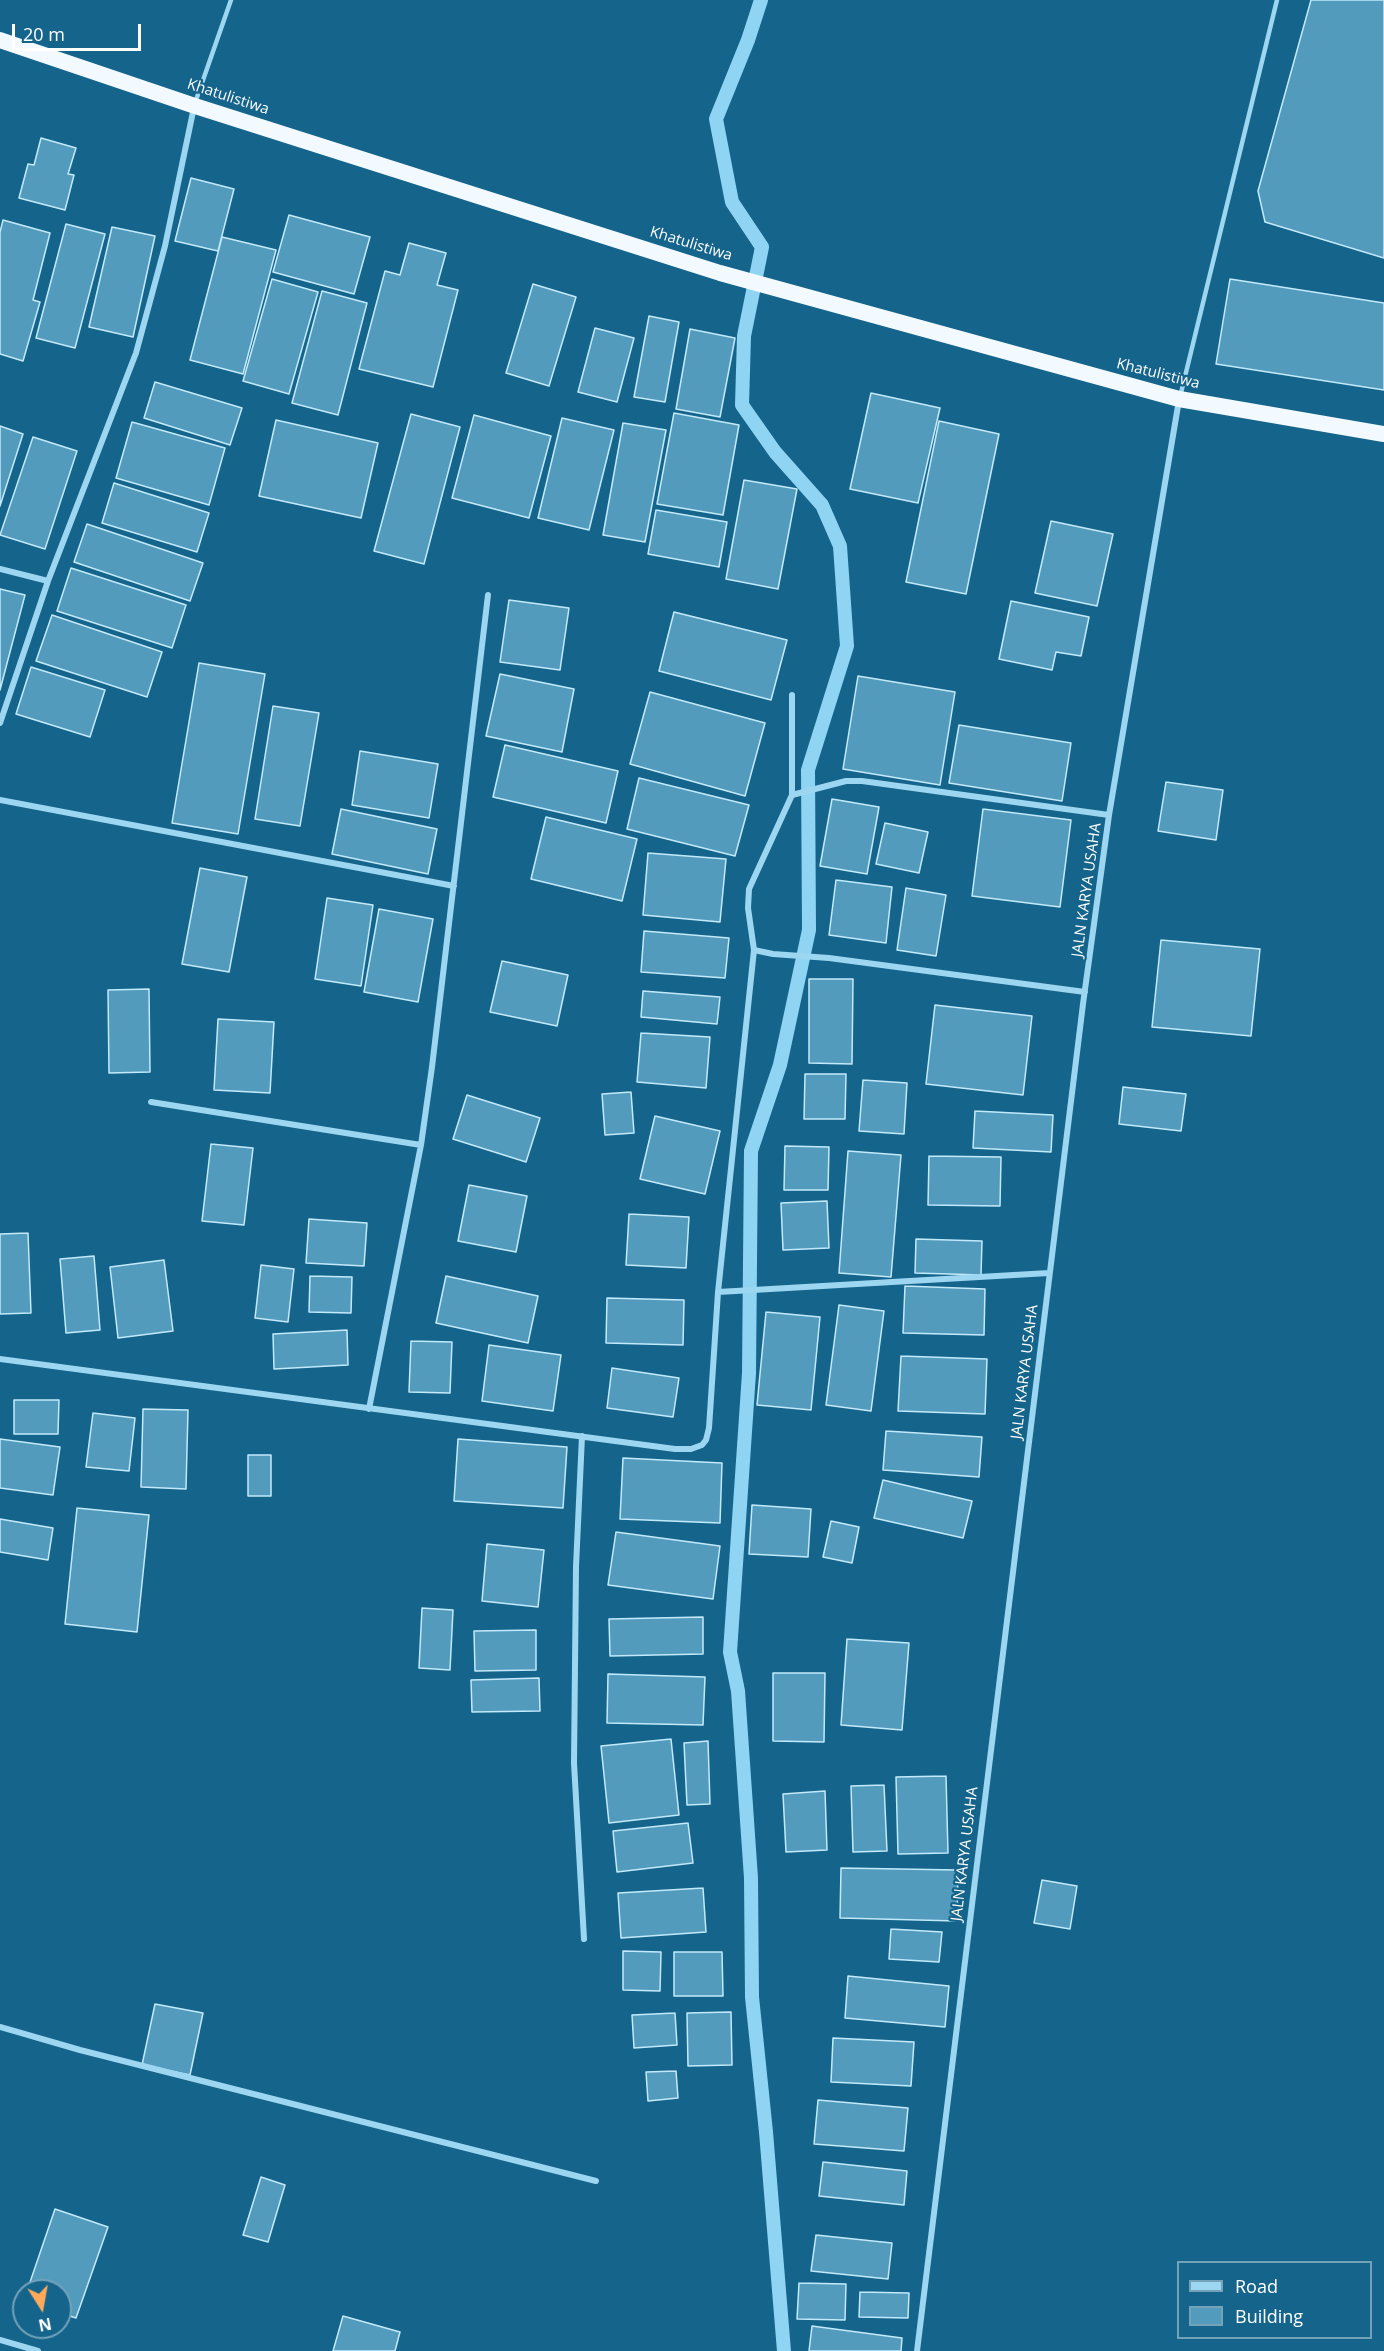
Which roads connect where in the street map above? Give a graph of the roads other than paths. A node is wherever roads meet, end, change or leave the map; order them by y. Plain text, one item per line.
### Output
1 (231, 0) edge
2 (1277, 0) edge
3 (0, 40) edge
4 (195, 106) junction
5 (1179, 399) junction
6 (1384, 434) edge
7 (0, 568) edge
8 (48, 581) junction
9 (488, 595) dead end
10 (792, 695) dead end
11 (0, 723) edge
12 (792, 795) junction
13 (0, 800) edge
14 (1109, 815) junction
15 (454, 886) junction
16 (754, 950) junction
17 (1085, 992) junction
18 (151, 1102) dead end
19 (421, 1145) junction
20 (1049, 1274) junction
21 (718, 1292) junction
22 (0, 1359) edge
23 (369, 1409) junction
24 (582, 1436) junction
25 (584, 1939) dead end
26 (0, 2026) edge
27 (596, 2181) dead end
28 (0, 2340) edge
29 (38, 2351) edge
30 (917, 2351) edge

1 - 4 lane
2 - 5 lane
3 - 4 highway, Khatulistiwa
4 - 5 highway, Khatulistiwa
4 - 8 street
5 - 6 highway, Khatulistiwa
5 - 14 street, JALN KARYA USAHA
7 - 8 street
8 - 11 street
9 - 15 street
10 - 12 street
12 - 14 street
12 - 16 street
13 - 15 street
14 - 17 street, JALN KARYA USAHA
15 - 19 street
16 - 17 street
16 - 21 street
17 - 20 street, JALN KARYA USAHA
18 - 19 street
19 - 23 street
20 - 21 street
20 - 30 street, JALN KARYA USAHA
21 - 24 street
22 - 23 street
23 - 24 street
24 - 25 street
26 - 27 street
28 - 29 street

